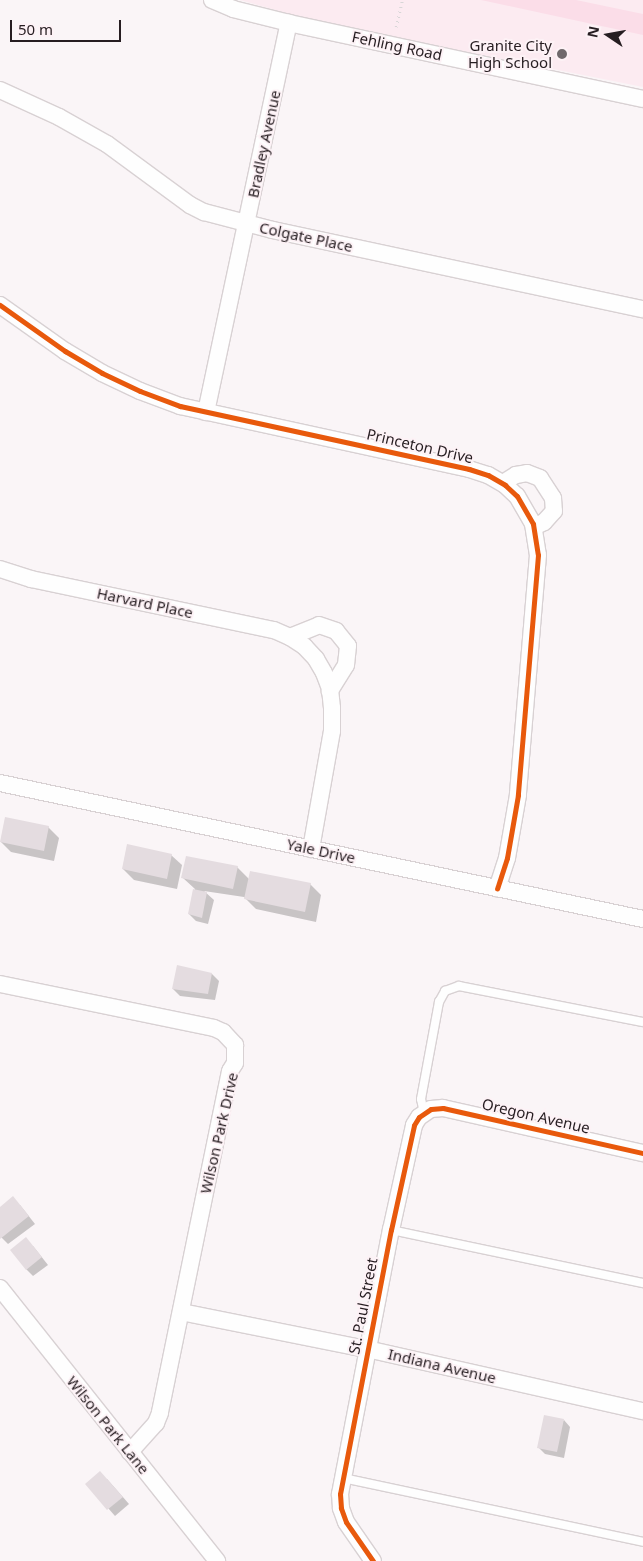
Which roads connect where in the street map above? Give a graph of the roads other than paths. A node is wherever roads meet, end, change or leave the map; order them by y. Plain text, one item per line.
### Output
1 (212, 0) edge
2 (289, 23) junction
3 (0, 90) edge
4 (643, 99) edge
5 (248, 224) junction
6 (0, 305) edge
7 (643, 309) edge
8 (206, 412) junction
9 (502, 483) junction
10 (534, 527) junction
11 (0, 568) edge
12 (290, 637) junction
13 (330, 691) junction
14 (0, 783) edge
15 (311, 849) junction
16 (498, 888) junction
17 (643, 919) edge
18 (0, 984) edge
19 (643, 1022) edge
20 (424, 1112) junction
21 (643, 1153) edge
22 (391, 1230) junction
23 (643, 1283) edge
24 (0, 1288) edge
25 (181, 1312) junction
26 (367, 1349) junction
27 (643, 1411) edge
28 (130, 1452) junction
29 (343, 1478) junction
30 (643, 1542) edge
31 (217, 1561) edge
32 (373, 1561) edge

1 - 2 street, Fehling Road
2 - 4 street, Fehling Road
2 - 5 street, Bradley Avenue
3 - 5 street, Colgate Place
5 - 7 street, Colgate Place
5 - 8 street, Bradley Avenue
6 - 8 street, Princeton Drive
8 - 9 street, Princeton Drive
9 - 10 street, Princeton Drive
9 - 10 street
10 - 16 street, Princeton Drive
11 - 12 street, Harvard Place
12 - 13 street, Harvard Place
12 - 13 street
13 - 15 street, Harvard Place
14 - 15 street, Yale Drive
15 - 16 street, Yale Drive
16 - 17 street, Yale Drive
18 - 25 street, Wilson Park Drive
19 - 20 lane
20 - 21 street, Oregon Avenue
20 - 22 street, St. Paul Street
22 - 23 lane
22 - 26 street, St. Paul Street
24 - 28 street, Wilson Park Lane
25 - 26 street, Indiana Avenue
25 - 28 street, Wilson Park Drive
26 - 27 street, Indiana Avenue
26 - 29 street, St. Paul Street
28 - 31 street, Wilson Park Lane
29 - 30 lane
29 - 32 street, St. Paul Street

